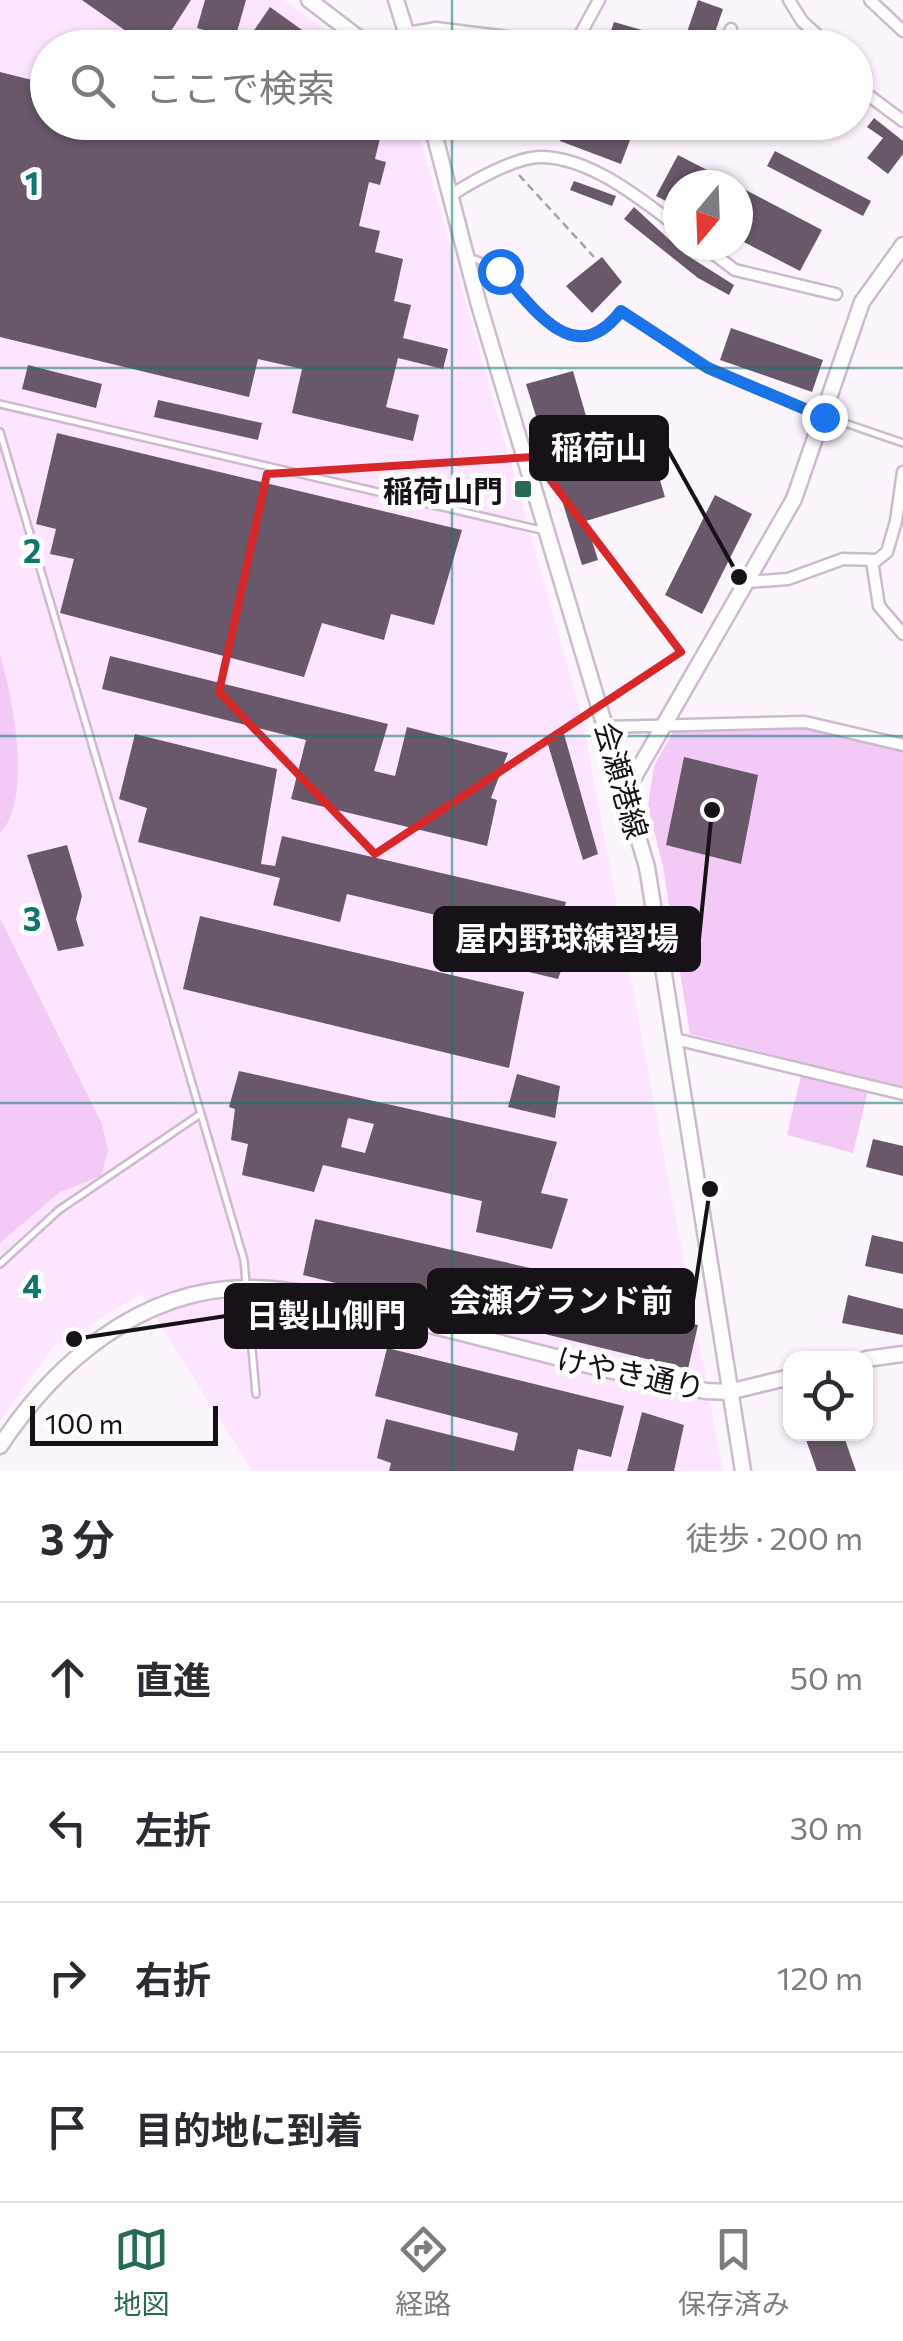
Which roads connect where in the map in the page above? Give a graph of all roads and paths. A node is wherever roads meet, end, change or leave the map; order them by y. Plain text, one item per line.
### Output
1 (309, 0) edge
2 (396, 0) edge
3 (599, 0) edge
4 (789, 0) edge
5 (870, 0) edge
6 (348, 30) edge
7 (406, 30) edge
8 (583, 30) edge
9 (812, 30) edge
10 (903, 31) edge
11 (873, 99) edge
12 (903, 122) edge
13 (436, 140) edge
14 (512, 166) junction
15 (450, 196) junction
16 (663, 217) edge
17 (903, 245) edge
18 (594, 257) dead end
19 (466, 258) junction
20 (722, 260) edge
21 (836, 294) dead end
22 (0, 404) edge
23 (824, 417) junction
24 (0, 432) edge
25 (903, 443) edge
26 (903, 472) edge
27 (549, 532) junction
28 (872, 561) junction
29 (748, 582) junction
30 (903, 634) edge
31 (666, 724) junction
32 (608, 728) junction
33 (903, 745) edge
34 (625, 786) junction
35 (674, 1039) junction
36 (903, 1094) edge
37 (199, 1115) junction
38 (0, 1264) edge
39 (249, 1288) junction
40 (903, 1354) edge
41 (873, 1357) edge
42 (783, 1378) edge
43 (730, 1392) junction
44 (256, 1394) dead end
45 (0, 1446) edge
46 (743, 1471) edge

1 - 6 street
2 - 7 street
3 - 8 street
4 - 9 street
5 - 10 street
11 - 12 street
13 - 15 street, 会瀬港線
14 - 15 street
14 - 16 street
14 - 18 path
15 - 19 street, 会瀬港線
17 - 23 street
19 - 23 lane
19 - 27 street, 会瀬港線
20 - 21 street
22 - 27 lane
23 - 25 lane
23 - 29 street
24 - 37 lane
26 - 28 street
27 - 32 street, 会瀬港線
28 - 29 street
28 - 30 street
29 - 31 street
31 - 32 street
31 - 33 street
31 - 34 street
32 - 34 street, 会瀬港線
34 - 35 street, 会瀬港線
35 - 36 street
35 - 43 street, 会瀬港線
37 - 38 lane
37 - 39 lane
39 - 43 street, けやき通り
39 - 44 lane
39 - 45 street, けやき通り
40 - 41 street
42 - 43 street
43 - 46 street, 会瀬港線

